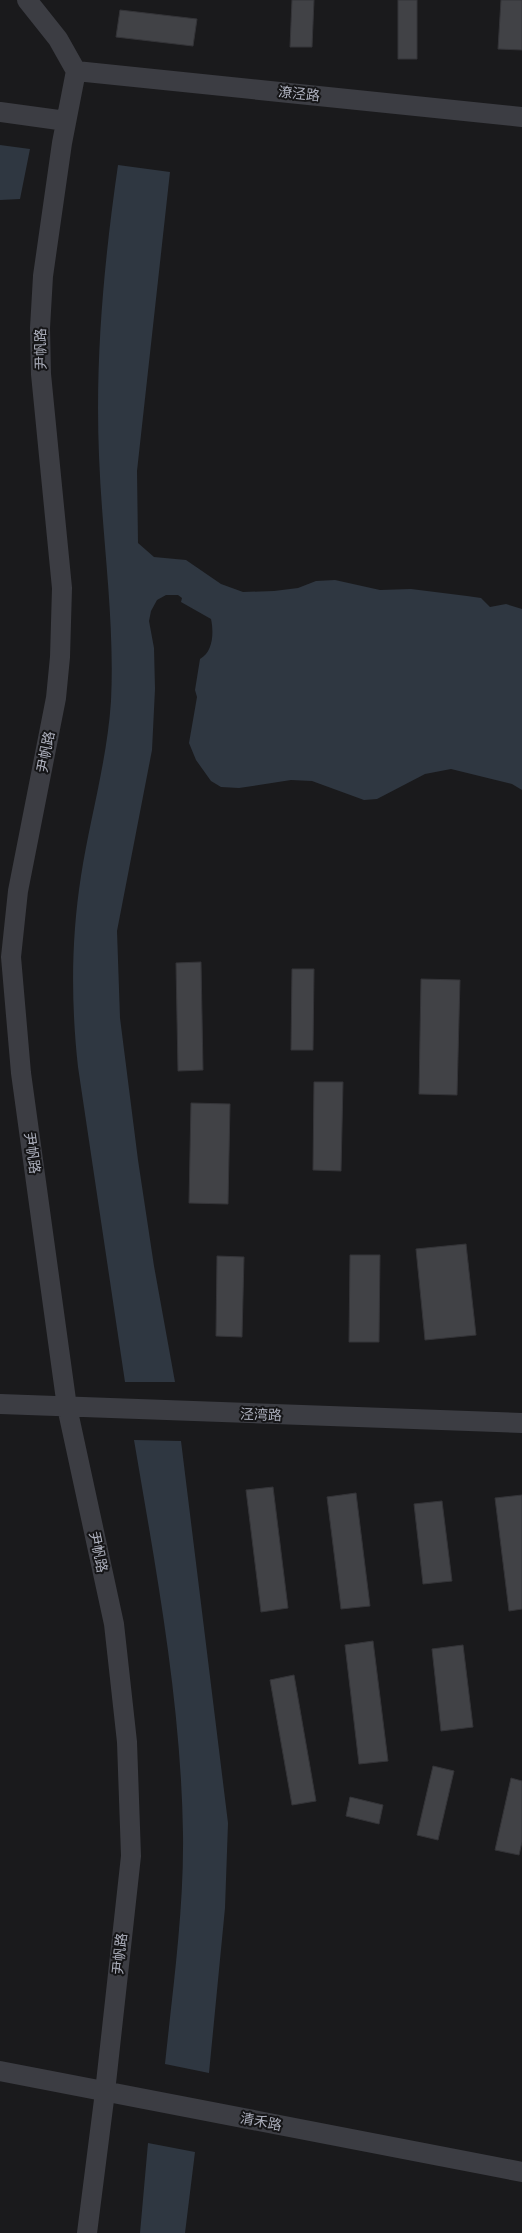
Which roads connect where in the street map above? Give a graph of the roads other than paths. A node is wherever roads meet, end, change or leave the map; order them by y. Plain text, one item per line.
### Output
1 (26, 0) edge
2 (76, 71) junction
3 (0, 112) edge
4 (522, 117) edge
5 (66, 121) junction
6 (0, 1404) edge
7 (67, 1407) junction
8 (522, 1423) edge
9 (0, 2071) edge
10 (105, 2092) junction
11 (522, 2172) edge
12 (87, 2233) edge

1 - 2 street
2 - 4 street, 潦泾路
2 - 5 street, 尹帆路
3 - 5 street
5 - 7 street, 尹帆路
6 - 7 street, 泾湾路
7 - 8 street, 泾湾路
7 - 10 street, 尹帆路
9 - 10 street, 清禾路
10 - 11 street, 清禾路
10 - 12 street, 尹帆路

